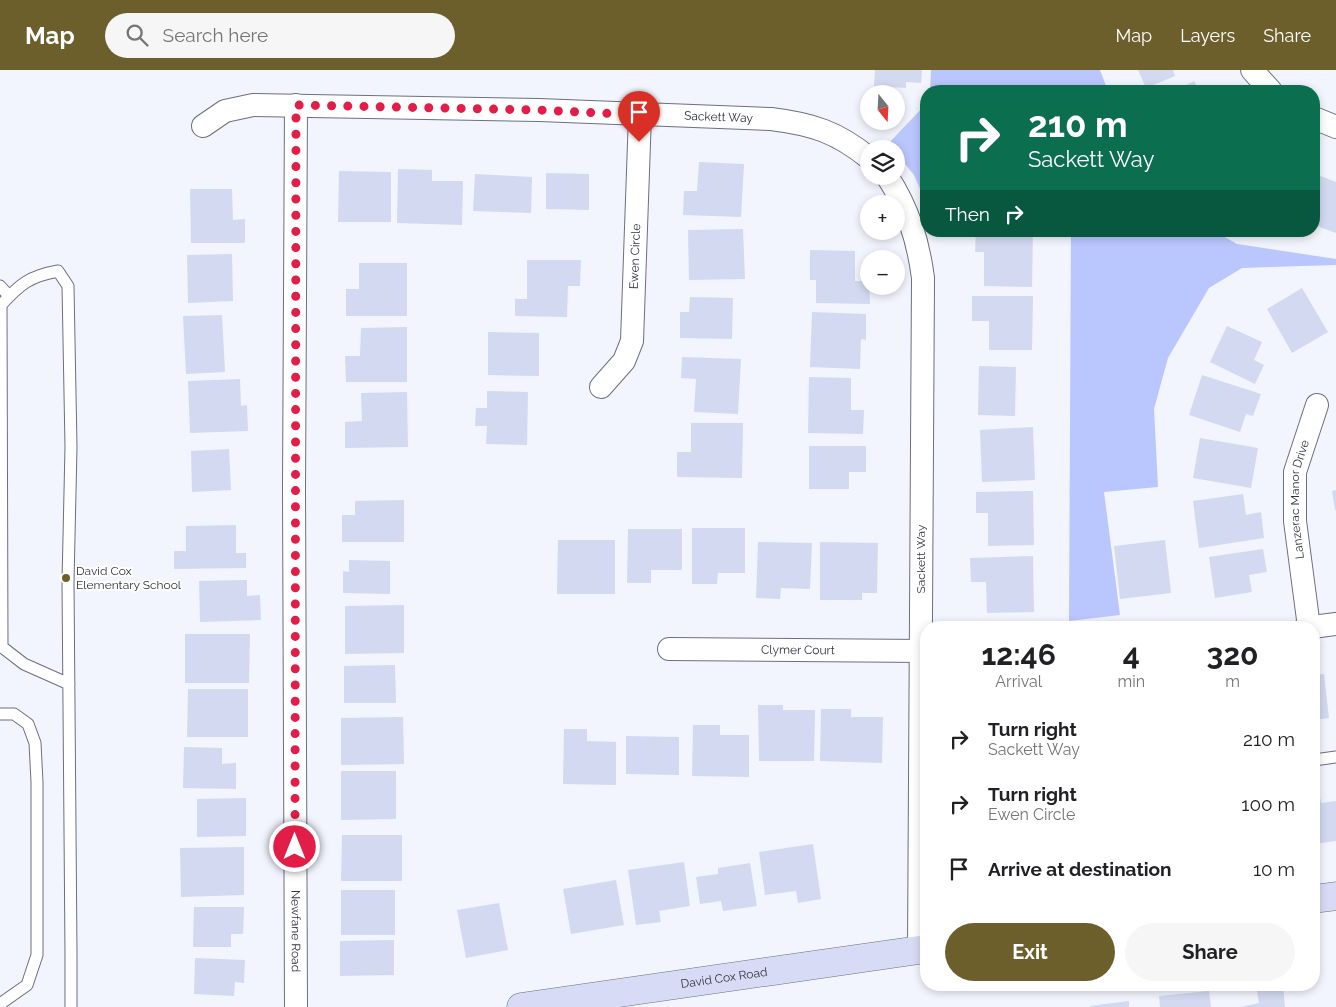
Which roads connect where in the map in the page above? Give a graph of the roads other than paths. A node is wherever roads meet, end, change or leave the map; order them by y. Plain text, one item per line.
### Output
1 (1252, 70) edge
2 (1266, 85) edge
3 (296, 105) junction
4 (640, 115) junction
5 (1320, 120) edge
6 (203, 126) dead end
7 (1336, 127) edge
8 (860, 151) edge
9 (893, 185) edge
10 (0, 286) edge
11 (9, 296) junction
12 (601, 387) dead end
13 (1317, 405) dead end
14 (924, 621) edge
15 (1308, 621) edge
16 (1336, 624) edge
17 (1320, 626) edge
18 (669, 649) dead end
19 (920, 651) edge
20 (69, 684) junction
21 (0, 714) edge
22 (1336, 758) edge
23 (1320, 759) edge
24 (1336, 896) edge
25 (1320, 898) edge
26 (920, 950) edge
27 (0, 1004) edge
28 (71, 1007) edge
29 (296, 1007) edge
30 (521, 1007) edge

1 - 2 street
3 - 4 street, Sackett Way
3 - 6 street, Sackett Way
3 - 29 street, Newfane Road
4 - 8 street, Sackett Way
4 - 12 street, Ewen Circle
5 - 7 street
9 - 14 street, Sackett Way
10 - 11 lane
11 - 20 lane
11 - 20 lane
13 - 15 street, Lanzerac Manor Drive
16 - 17 street
18 - 19 street, Clymer Court
20 - 28 lane
21 - 27 lane
22 - 23 lane
24 - 25 main road
26 - 30 main road, David Cox Road

